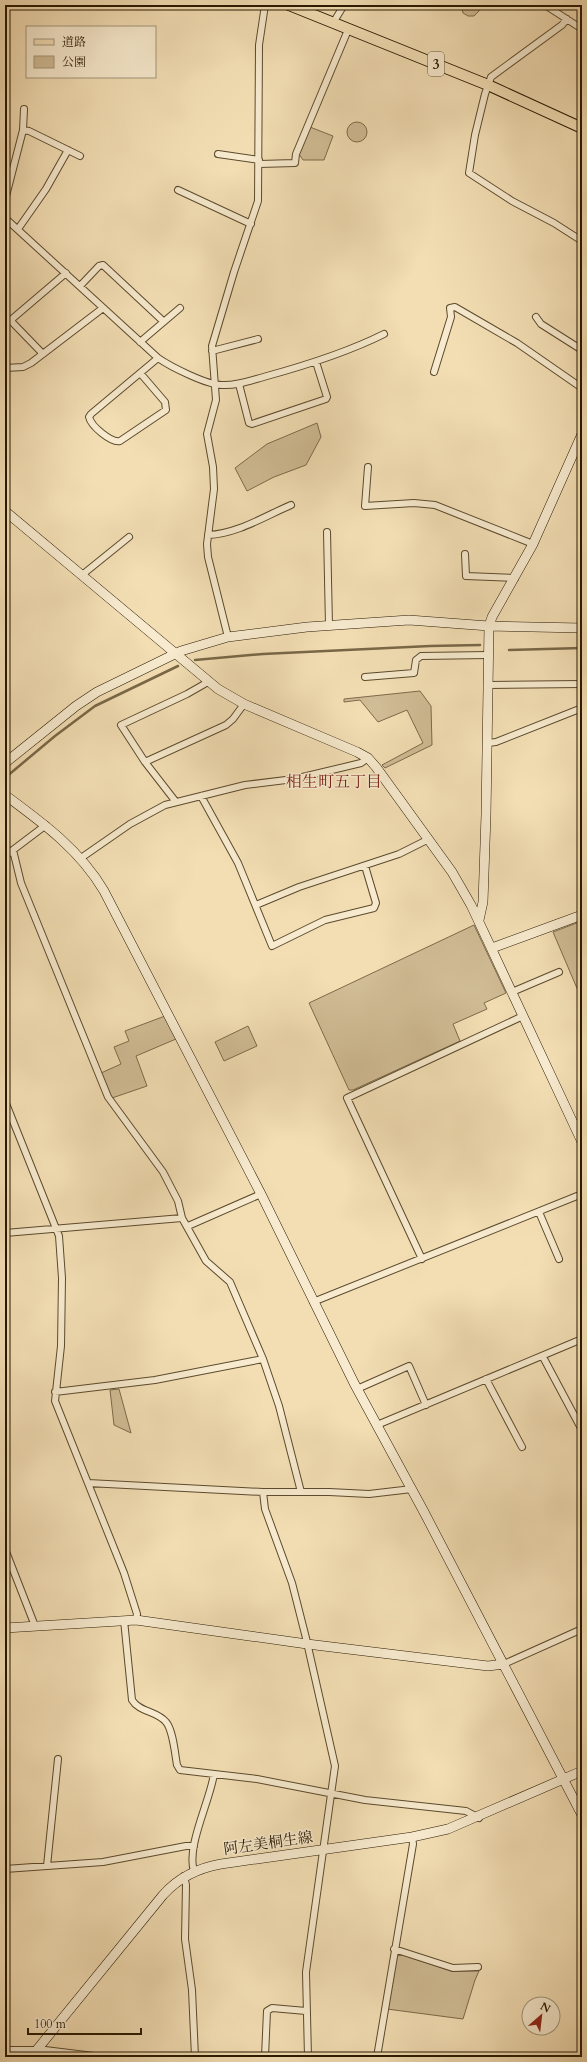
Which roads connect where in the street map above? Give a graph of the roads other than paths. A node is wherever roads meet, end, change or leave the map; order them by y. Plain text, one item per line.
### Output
1 (265, 5) edge
2 (289, 5) edge
3 (344, 5) edge
4 (545, 5) edge
5 (567, 19) junction
6 (333, 24) junction
7 (582, 29) edge
8 (348, 30) junction
9 (488, 85) junction
10 (24, 109) dead end
11 (582, 128) edge
12 (23, 130) junction
13 (68, 150) junction
14 (218, 154) dead end
15 (80, 156) dead end
16 (259, 162) junction
17 (178, 190) dead end
18 (5, 200) edge
19 (5, 218) edge
20 (251, 224) junction
21 (18, 229) junction
22 (582, 241) edge
23 (66, 273) junction
24 (80, 286) junction
25 (104, 308) junction
26 (180, 308) dead end
27 (536, 317) dead end
28 (163, 321) junction
29 (384, 334) dead end
30 (258, 339) dead end
31 (140, 342) junction
32 (582, 350) edge
33 (212, 351) junction
34 (43, 354) junction
35 (158, 358) junction
36 (316, 362) junction
37 (5, 368) edge
38 (434, 372) dead end
39 (141, 374) junction
40 (215, 384) junction
41 (238, 384) junction
42 (582, 388) edge
43 (582, 434) edge
44 (368, 467) dead end
45 (291, 505) dead end
46 (6, 514) edge
47 (327, 532) dead end
48 (208, 535) junction
49 (129, 537) dead end
50 (533, 544) junction
51 (464, 554) dead end
52 (82, 575) junction
53 (515, 578) junction
54 (330, 626) junction
55 (489, 626) junction
56 (582, 628) edge
57 (228, 637) junction
58 (176, 653) junction
59 (488, 655) junction
60 (365, 678) dead end
61 (208, 682) junction
62 (582, 684) edge
63 (488, 685) junction
64 (244, 704) junction
65 (582, 708) edge
66 (488, 743) junction
67 (368, 758) junction
68 (145, 762) junction
69 (5, 763) edge
70 (5, 794) edge
71 (201, 796) junction
72 (176, 802) junction
73 (46, 825) junction
74 (429, 839) junction
75 (13, 850) junction
76 (5, 856) edge
77 (81, 858) junction
78 (365, 866) junction
79 (256, 905) junction
80 (582, 915) edge
81 (479, 920) junction
82 (492, 948) junction
83 (559, 972) dead end
84 (512, 992) junction
85 (523, 1016) junction
86 (5, 1101) edge
87 (582, 1142) edge
88 (261, 1194) junction
89 (582, 1194) edge
90 (539, 1212) junction
91 (182, 1218) junction
92 (188, 1226) junction
93 (57, 1229) junction
94 (5, 1233) edge
95 (559, 1259) dead end
96 (422, 1260) junction
97 (313, 1302) junction
98 (582, 1339) edge
99 (543, 1357) junction
100 (263, 1359) junction
101 (486, 1379) junction
102 (357, 1389) junction
103 (55, 1392) junction
104 (426, 1405) junction
105 (377, 1425) junction
106 (582, 1430) edge
107 (522, 1448) dead end
108 (88, 1483) junction
109 (412, 1489) junction
110 (263, 1492) junction
111 (301, 1492) junction
112 (5, 1549) edge
113 (124, 1620) junction
114 (136, 1620) junction
115 (34, 1626) junction
116 (5, 1628) edge
117 (582, 1630) edge
118 (307, 1644) junction
119 (504, 1664) junction
120 (58, 1759) dead end
121 (582, 1771) edge
122 (214, 1774) junction
123 (563, 1780) junction
124 (331, 1793) junction
125 (582, 1815) edge
126 (479, 1818) junction
127 (412, 1837) junction
128 (194, 1846) junction
129 (324, 1849) junction
130 (47, 1866) junction
131 (5, 1869) edge
132 (194, 1871) junction
133 (184, 1876) junction
134 (394, 1949) junction
135 (478, 1967) dead end
136 (306, 2011) junction
137 (5, 2050) edge
138 (34, 2053) edge
139 (102, 2057) edge
140 (195, 2057) edge
141 (265, 2057) edge
142 (308, 2057) edge
143 (377, 2057) edge

1 - 16 street
2 - 6 main road, 3
3 - 6 street
4 - 5 street
5 - 7 street
5 - 9 street
6 - 8 main road, 3
8 - 9 main road, 3
8 - 16 street
9 - 11 main road, 3
9 - 22 street
10 - 12 street
12 - 13 street
12 - 18 street
13 - 15 street
13 - 21 street
14 - 16 street
16 - 20 street
17 - 20 street
19 - 21 street
20 - 33 street
21 - 23 street
23 - 24 street
23 - 34 street
24 - 25 street
24 - 28 street
25 - 31 street
25 - 34 street
26 - 28 street
27 - 32 street
28 - 31 street
29 - 36 street
30 - 33 street
31 - 35 street
33 - 40 street
34 - 37 street
35 - 39 street
35 - 40 street
36 - 41 street
36 - 41 street
38 - 42 street
39 - 39 street
40 - 41 street
40 - 48 street
43 - 50 street
44 - 50 street
45 - 48 street
46 - 52 street
47 - 54 street
48 - 57 street
49 - 52 street
50 - 53 street
51 - 53 street
52 - 58 street
53 - 55 street
54 - 55 street
54 - 57 street
55 - 56 street
55 - 59 street
57 - 58 street
58 - 61 street
58 - 69 street
59 - 60 street
59 - 63 street
61 - 64 street
61 - 68 street
62 - 63 street
63 - 66 street
64 - 67 street
64 - 68 street
65 - 66 street
66 - 81 street
67 - 71 street
67 - 74 street
68 - 72 street
70 - 73 street
71 - 72 street
71 - 79 street
72 - 77 street
73 - 75 street
73 - 77 street
74 - 78 street
74 - 81 street
75 - 76 street
75 - 91 street
77 - 88 street
78 - 79 street
78 - 79 street
80 - 82 street
81 - 82 street
82 - 84 street
83 - 84 street
84 - 85 street
85 - 87 street
85 - 96 street
86 - 93 street
88 - 92 street
88 - 97 street
89 - 90 street
90 - 95 street
90 - 96 street
91 - 92 street
91 - 93 street
92 - 100 street
93 - 94 street
93 - 103 street
96 - 97 street
97 - 102 street
98 - 99 street
99 - 101 street
99 - 106 street
100 - 103 street
100 - 111 street
101 - 104 street
101 - 107 street
102 - 104 street
102 - 105 street
103 - 108 street
104 - 105 street
105 - 109 street
108 - 110 street
108 - 114 street
109 - 111 street
109 - 119 street
110 - 111 street
110 - 118 street
112 - 115 street
113 - 114 street
113 - 115 street
113 - 122 street
114 - 118 street
115 - 116 street
117 - 119 street
118 - 119 street
118 - 124 street
119 - 123 street
120 - 130 street
121 - 123 street, 阿左美桐生線
122 - 124 street
122 - 128 street
123 - 125 street
123 - 126 street, 阿左美桐生線
124 - 126 street
124 - 129 street
126 - 127 street, 阿左美桐生線
127 - 129 street, 阿左美桐生線
127 - 134 street
128 - 130 street
128 - 132 street
129 - 132 street, 阿左美桐生線
129 - 136 street
130 - 131 street
132 - 133 street, 阿左美桐生線
133 - 138 street, 阿左美桐生線
133 - 140 street
134 - 135 street
134 - 143 street
136 - 141 street
136 - 142 street
137 - 138 street
138 - 139 street

